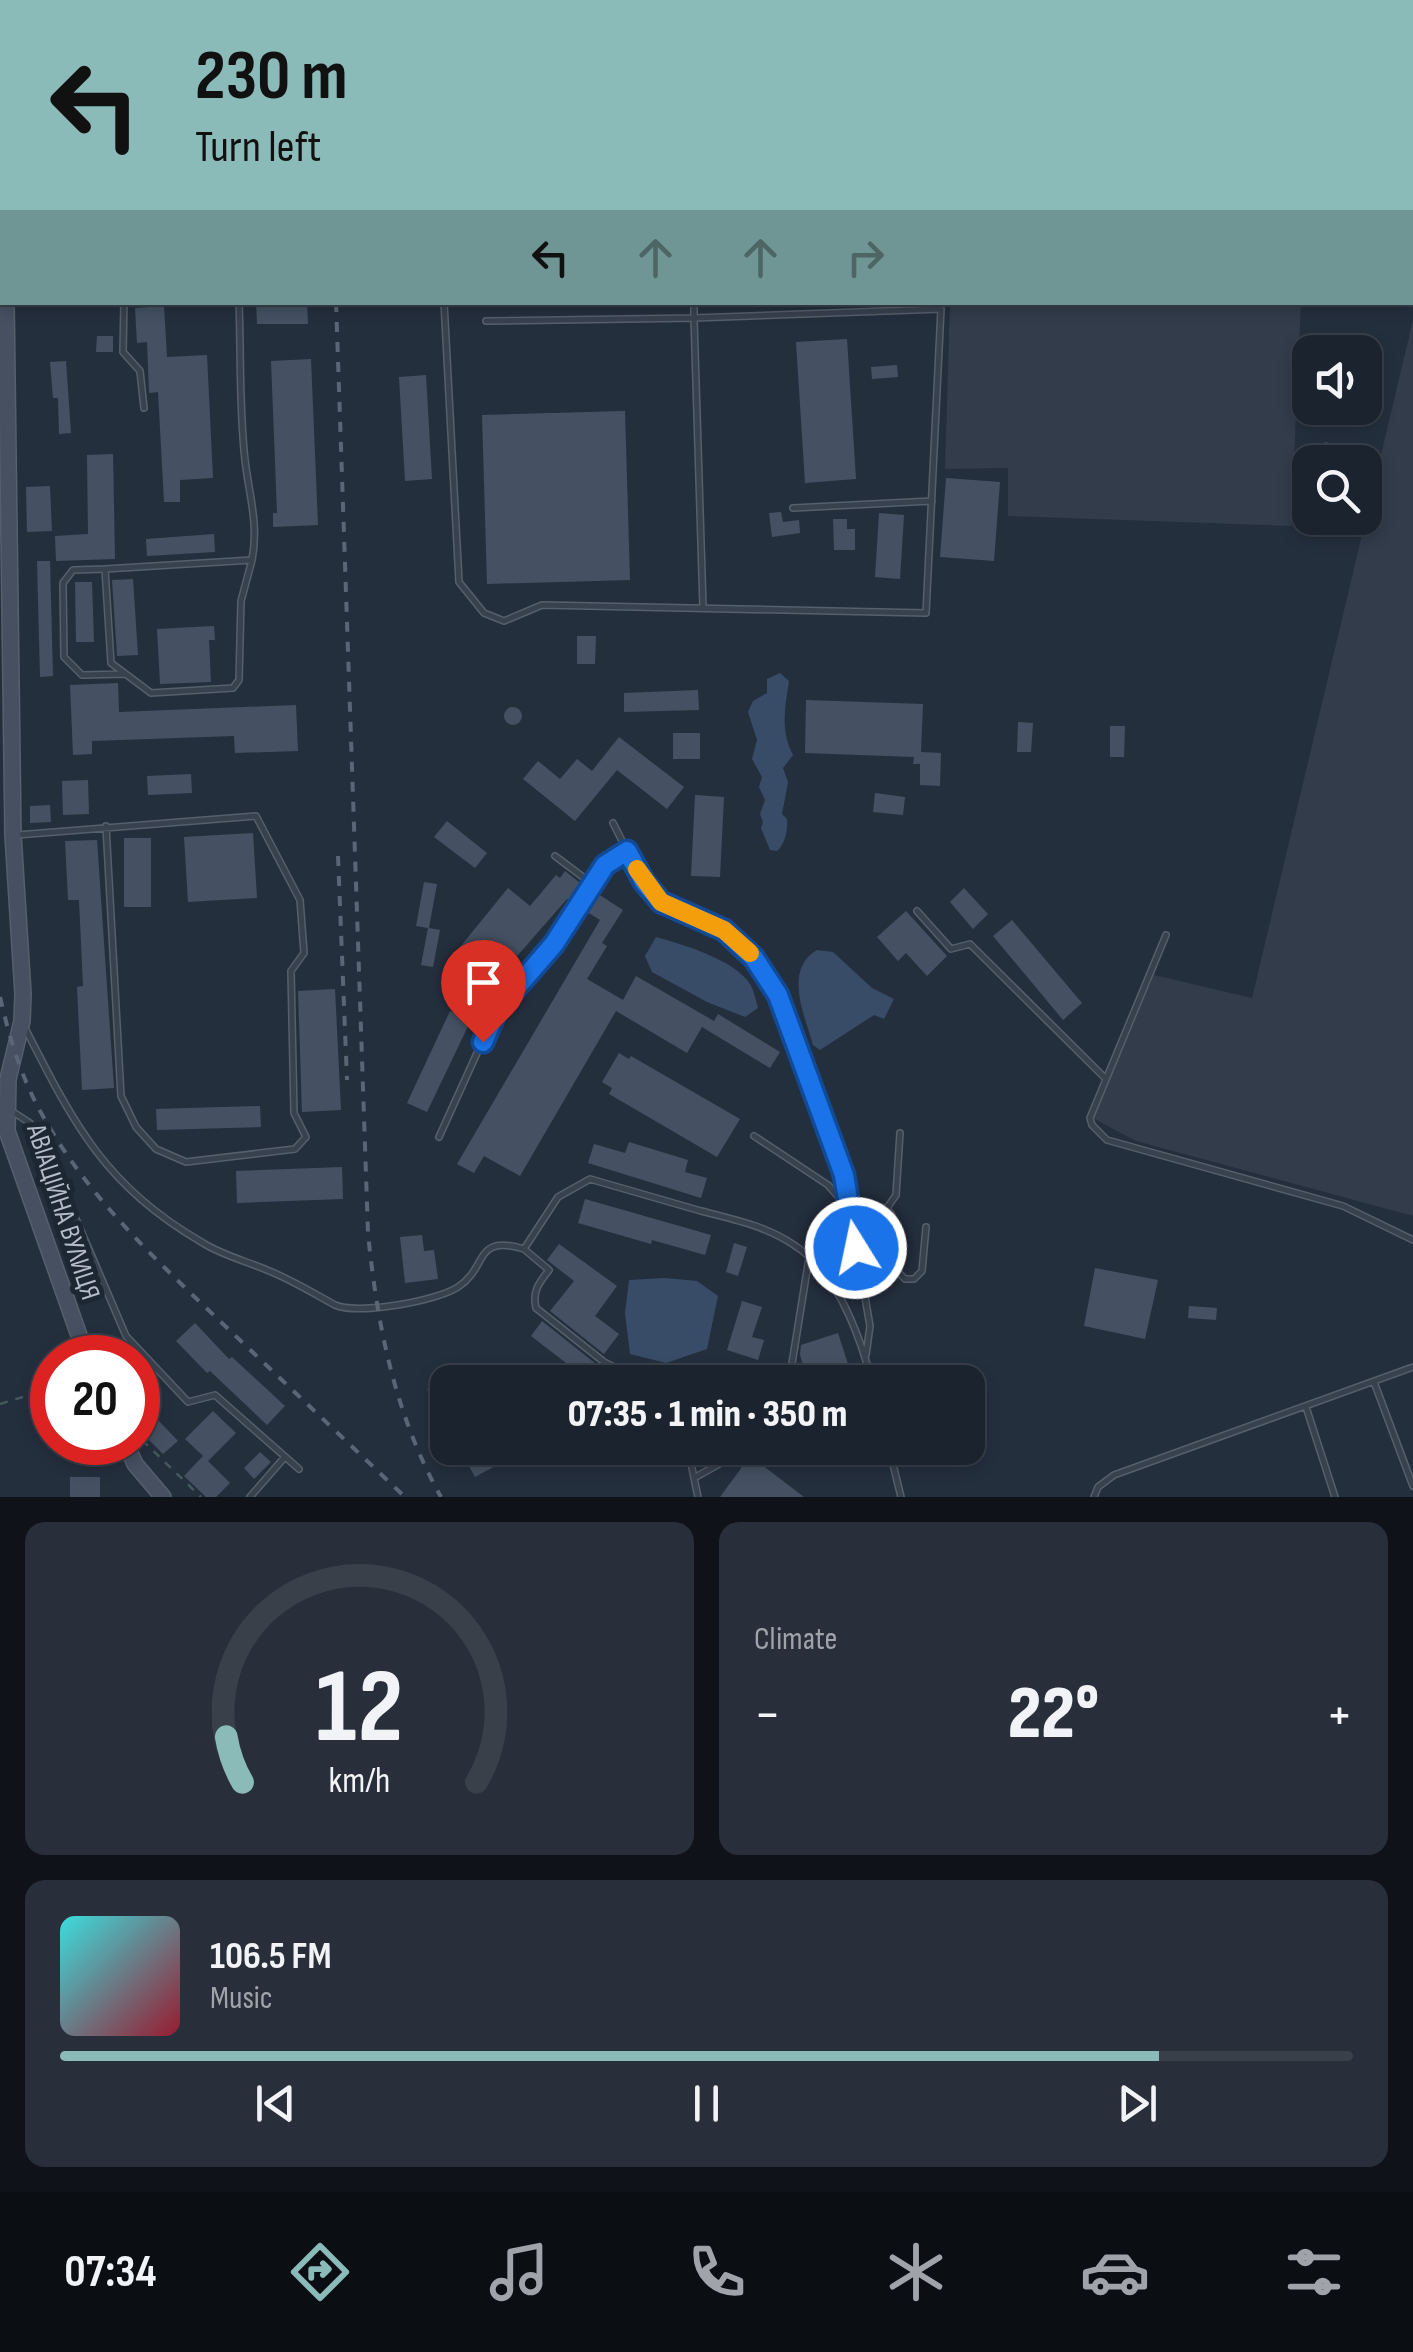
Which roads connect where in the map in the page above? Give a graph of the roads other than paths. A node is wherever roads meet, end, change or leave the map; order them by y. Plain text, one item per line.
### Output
1 (6, 305) edge
2 (124, 305) edge
3 (239, 305) edge
4 (444, 305) edge
5 (694, 305) edge
6 (694, 318) junction
7 (486, 322) dead end
8 (144, 408) dead end
9 (932, 501) junction
10 (793, 508) dead end
11 (252, 560) junction
12 (105, 570) junction
13 (703, 608) junction
14 (125, 674) junction
15 (613, 823) dead end
16 (106, 826) junction
17 (12, 835) junction
18 (627, 851) junction
19 (555, 856) dead end
20 (592, 883) junction
21 (917, 911) dead end
22 (1166, 935) dead end
23 (22, 1022) junction
24 (1106, 1080) junction
25 (6, 1108) junction
26 (900, 1133) dead end
27 (754, 1136) dead end
28 (440, 1138) dead end
29 (848, 1208) junction
30 (887, 1208) junction
31 (926, 1227) dead end
32 (1413, 1240) edge
33 (524, 1249) junction
34 (810, 1258) junction
35 (79, 1335) edge
36 (866, 1358) junction
37 (610, 1365) edge
38 (793, 1365) edge
39 (868, 1365) edge
40 (1413, 1367) edge
41 (1374, 1382) junction
42 (1306, 1407) junction
43 (286, 1457) junction
44 (135, 1465) edge
45 (691, 1465) edge
46 (717, 1465) edge
47 (893, 1465) edge
48 (299, 1469) dead end
49 (694, 1478) junction
50 (1413, 1486) edge
51 (162, 1497) edge
52 (250, 1497) edge
53 (698, 1497) edge
54 (901, 1497) edge
55 (1094, 1497) edge
56 (1335, 1497) edge

1 - 17 street, АВІАЦІЙНА ВУЛИЦЯ
2 - 8 lane
3 - 11 lane
4 - 13 lane
5 - 6 lane
6 - 7 lane
6 - 9 lane
6 - 13 lane
9 - 10 lane
9 - 13 lane
11 - 12 lane
11 - 14 lane
12 - 14 lane
12 - 14 lane
15 - 18 lane
16 - 16 lane
16 - 17 lane
17 - 23 street, АВІАЦІЙНА ВУЛИЦЯ
18 - 20 lane
18 - 29 lane
19 - 20 lane
20 - 28 lane
21 - 24 lane
22 - 24 lane
23 - 25 street, АВІАЦІЙНА ВУЛИЦЯ
23 - 33 lane
24 - 32 lane
25 - 35 street, АВІАЦІЙНА ВУЛИЦЯ
25 - 43 lane
26 - 30 lane
27 - 29 lane
29 - 30 lane
29 - 36 lane
30 - 31 lane
33 - 34 lane
33 - 37 lane
34 - 36 lane
34 - 38 lane
36 - 39 lane
40 - 41 lane
41 - 42 lane
41 - 50 lane
42 - 55 lane
42 - 56 lane
43 - 48 lane
43 - 52 lane
44 - 51 street
45 - 49 lane
46 - 49 lane
47 - 54 lane
49 - 53 lane

